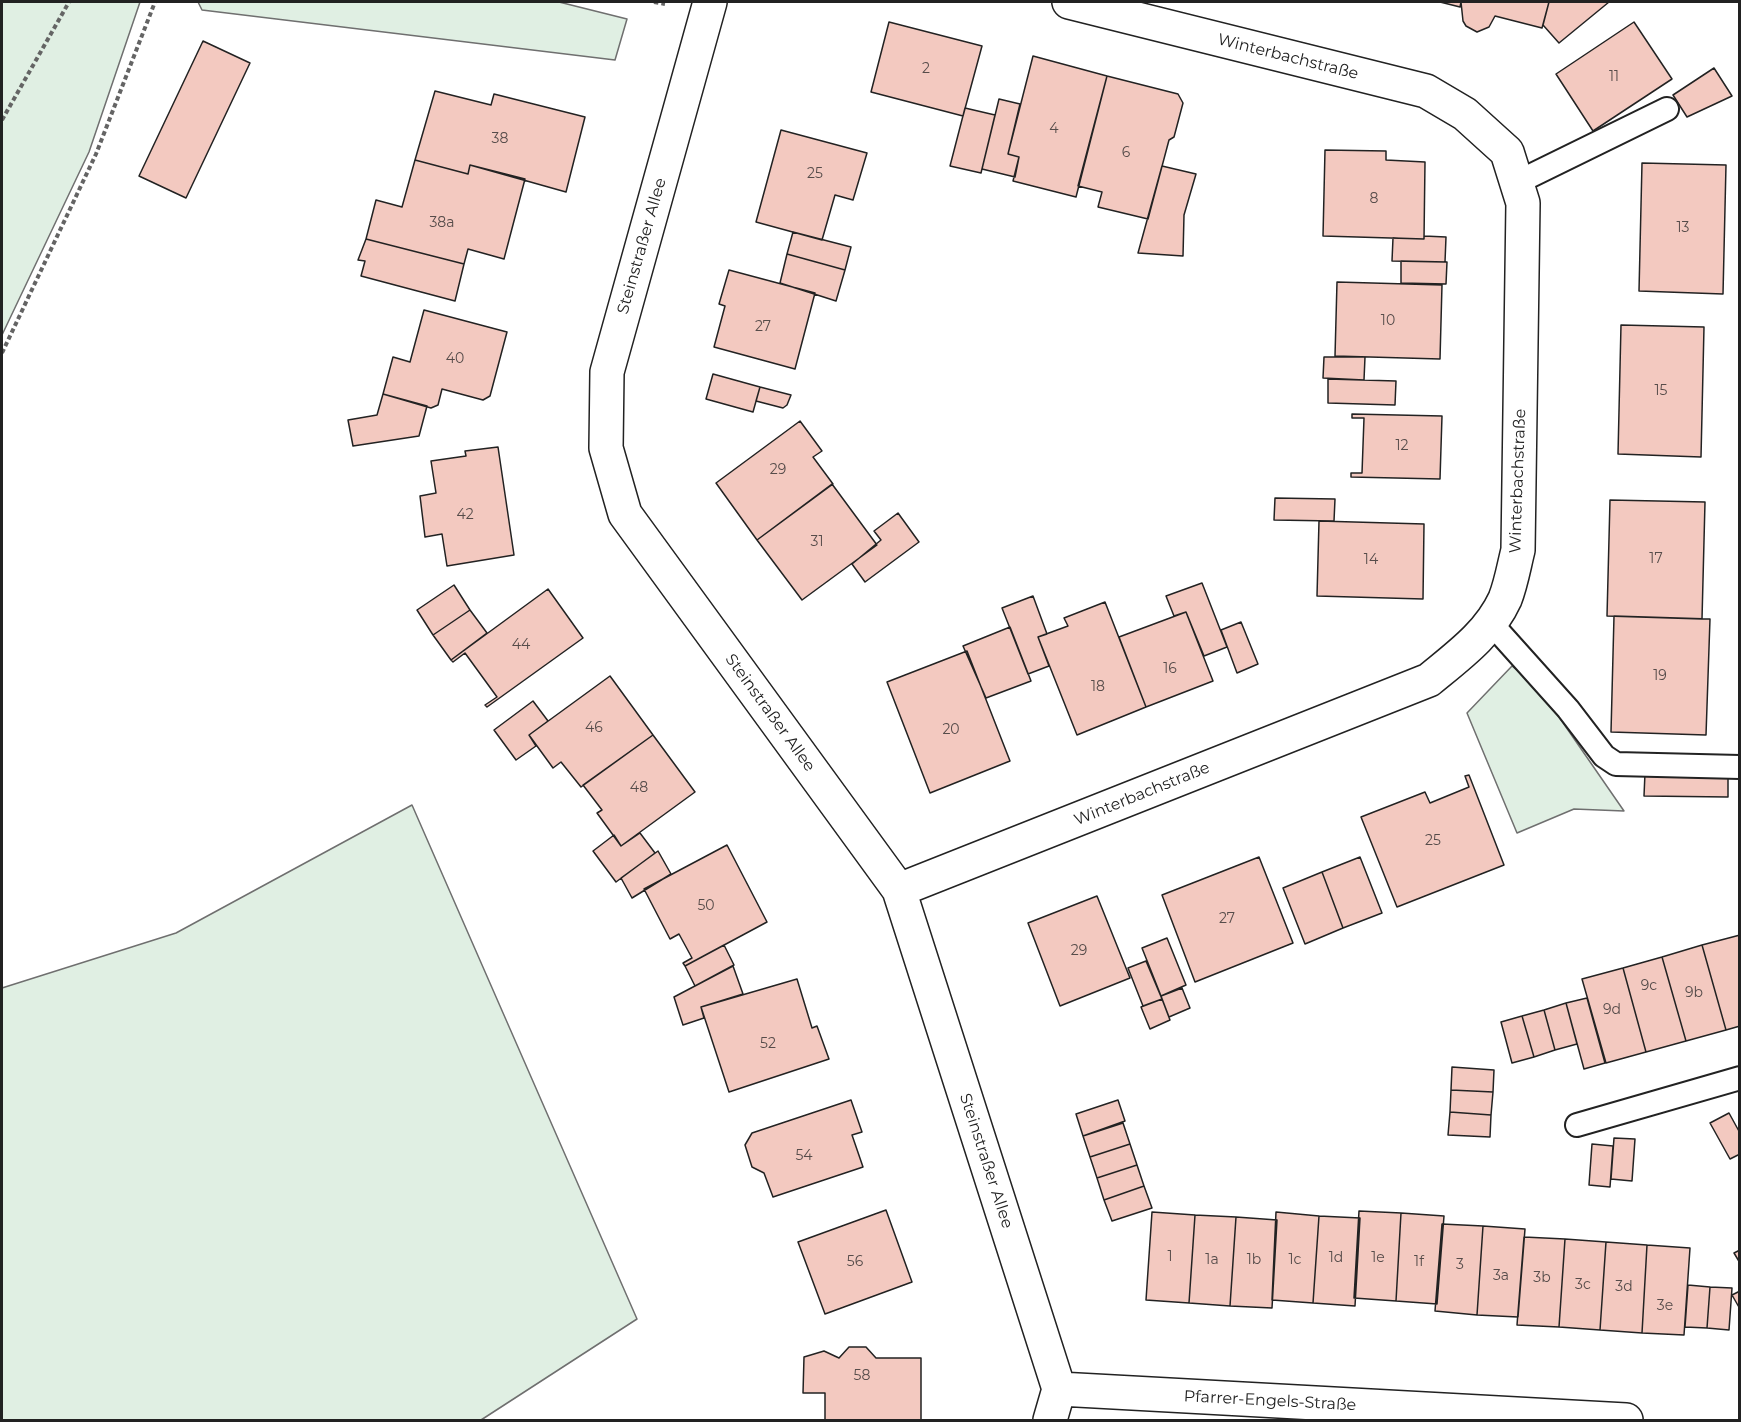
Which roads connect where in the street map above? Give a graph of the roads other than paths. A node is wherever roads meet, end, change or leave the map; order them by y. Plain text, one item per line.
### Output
1 (710, 2) edge
2 (1069, 2) edge
3 (1667, 110) dead end
4 (1516, 183) junction
5 (1490, 622) junction
6 (1740, 767) edge
7 (899, 890) junction
8 (1740, 1078) edge
9 (1577, 1125) dead end
10 (1059, 1389) junction
11 (1050, 1420) edge
12 (1626, 1420) edge

1 - 7 street, Steinstraßer Allee
2 - 4 street, Winterbachstraße
3 - 4 lane
4 - 5 street, Winterbachstraße
5 - 6 lane
5 - 7 street, Winterbachstraße
7 - 10 street, Steinstraßer Allee
8 - 9 lane
10 - 11 street
10 - 12 street, Pfarrer-Engels-Straße

